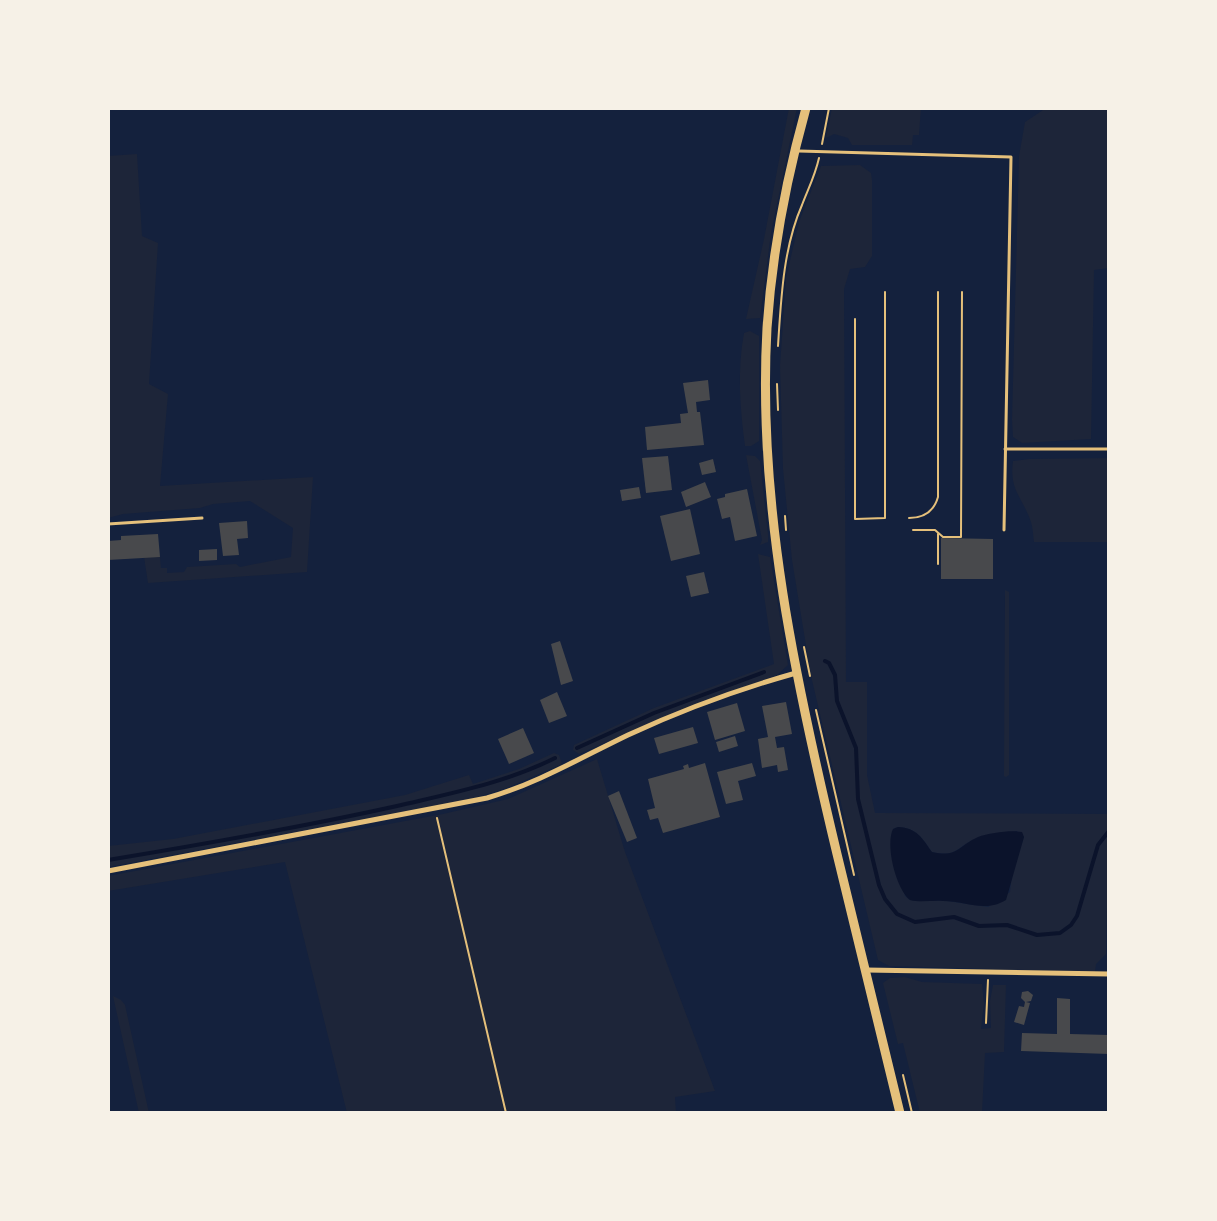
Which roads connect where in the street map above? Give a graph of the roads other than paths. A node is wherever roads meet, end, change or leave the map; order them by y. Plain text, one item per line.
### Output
1 (806, 108) edge
2 (795, 150) junction
3 (1005, 449) junction
4 (1109, 449) edge
5 (202, 518) dead end
6 (108, 524) edge
7 (1004, 530) dead end
8 (797, 673) junction
9 (108, 871) edge
10 (865, 970) junction
11 (1109, 974) edge
12 (900, 1113) edge

1 - 2 main road
2 - 3 lane
2 - 8 main road
3 - 4 lane
3 - 7 lane
5 - 6 lane
8 - 9 street
8 - 10 main road
10 - 11 street
10 - 12 main road

